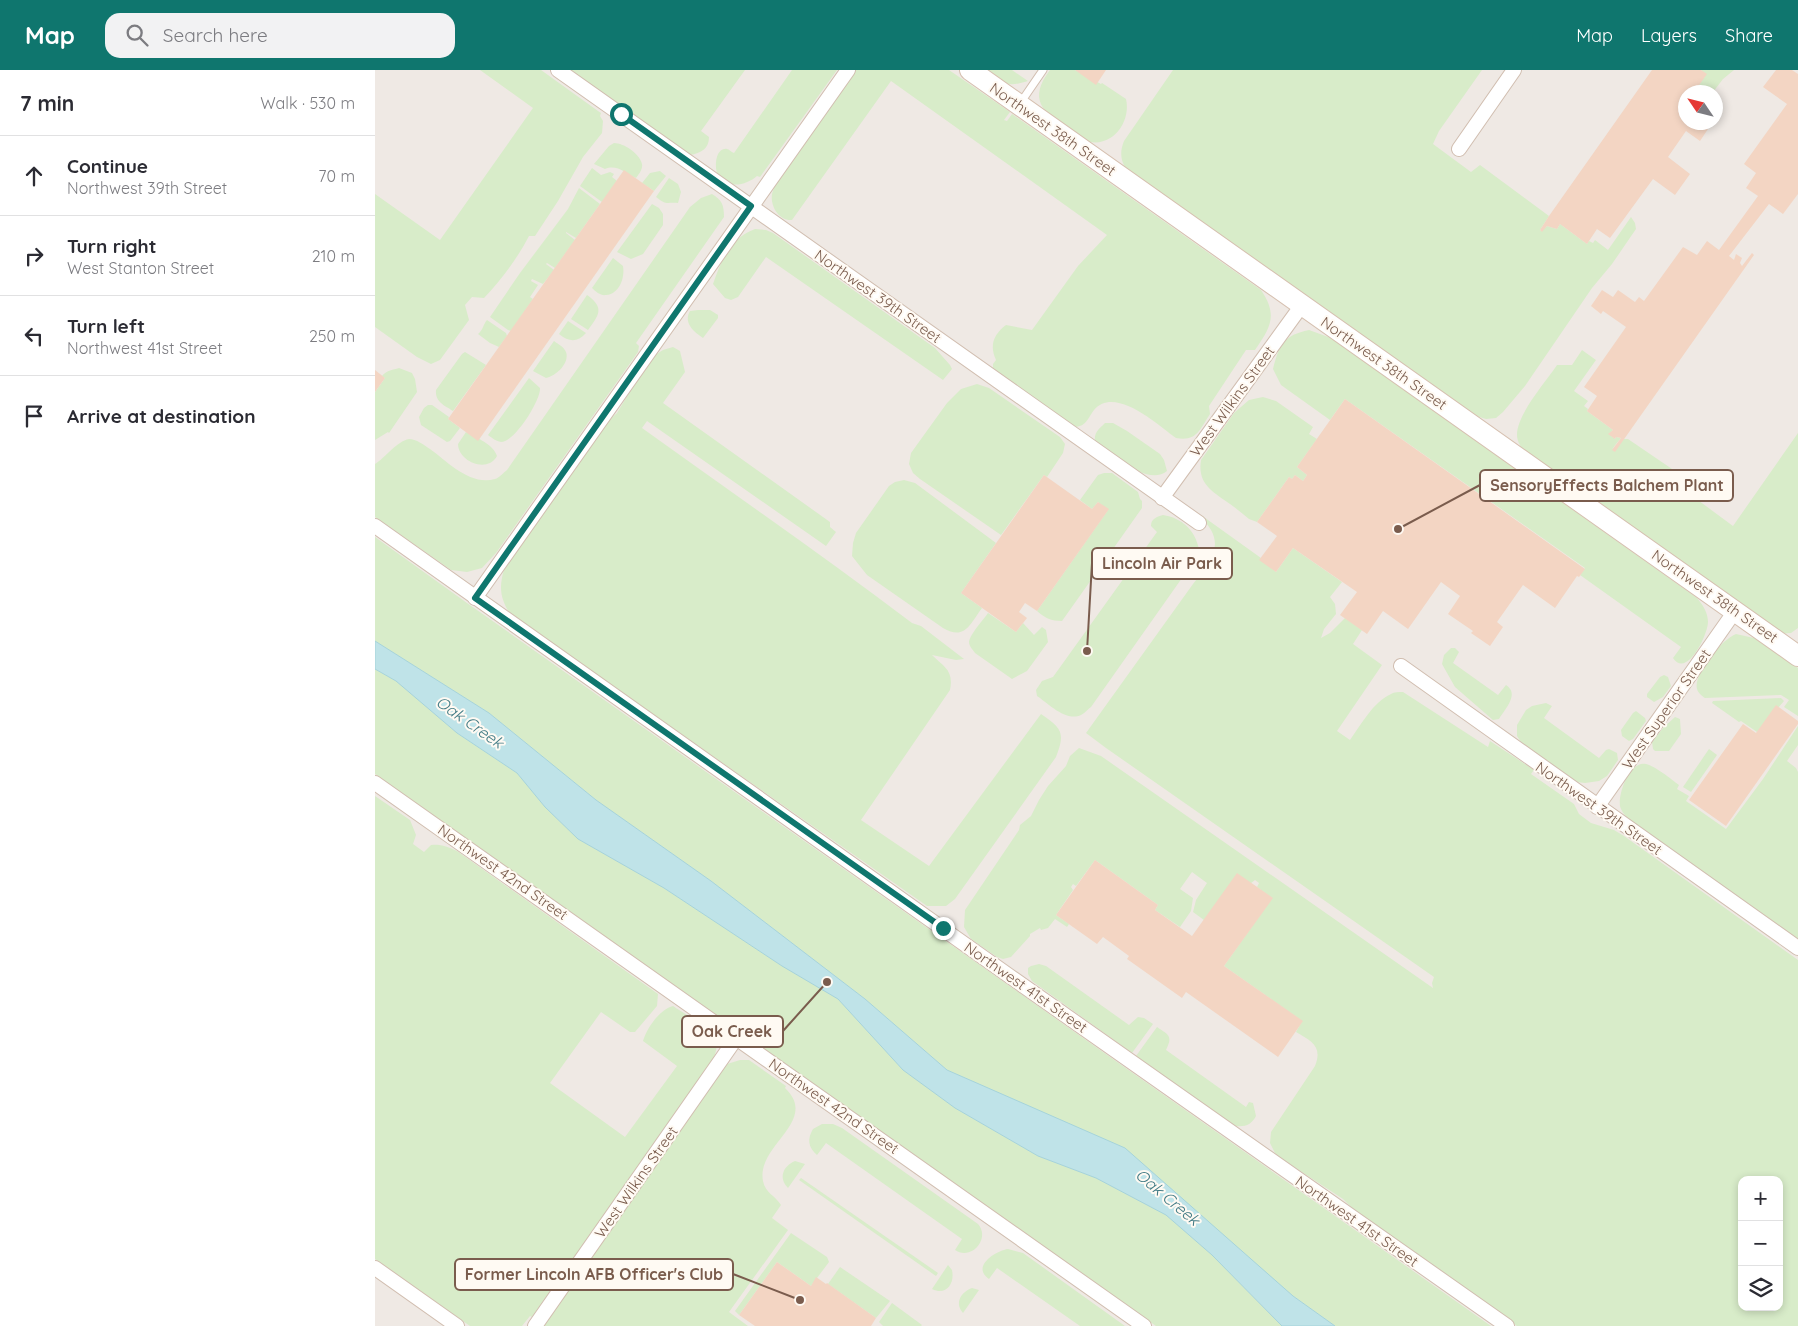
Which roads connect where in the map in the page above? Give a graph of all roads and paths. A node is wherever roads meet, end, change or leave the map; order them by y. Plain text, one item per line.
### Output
1 (558, 70) edge
2 (848, 70) edge
3 (970, 70) edge
4 (1043, 70) edge
5 (1514, 70) edge
6 (1019, 105) junction
7 (1459, 149) dead end
8 (751, 206) junction
9 (1302, 305) junction
10 (1162, 498) junction
11 (1199, 523) dead end
12 (375, 526) edge
13 (475, 598) junction
14 (1735, 610) junction
15 (1798, 656) edge
16 (1401, 666) dead end
17 (375, 783) edge
18 (1597, 807) junction
19 (1798, 948) edge
20 (737, 1037) junction
21 (375, 1268) edge
22 (457, 1326) edge
23 (535, 1326) edge
24 (1144, 1326) edge
25 (1507, 1326) edge

1 - 8 street, Northwest 39th Street
2 - 8 street
3 - 6 main road, Northwest 38th Street
4 - 6 lane
5 - 7 street
6 - 9 main road, Northwest 38th Street
8 - 10 street, Northwest 39th Street
8 - 13 street
9 - 10 street, West Wilkins Street
9 - 14 main road, Northwest 38th Street
10 - 11 street, Northwest 39th Street
12 - 13 street, Northwest 41st Street
13 - 25 street, Northwest 41st Street
14 - 15 main road, Northwest 38th Street
14 - 18 street, West Superior Street
16 - 18 street, Northwest 39th Street
17 - 20 street, Northwest 42nd Street
18 - 19 street, Northwest 39th Street
20 - 23 street, West Wilkins Street
20 - 24 street, Northwest 42nd Street
21 - 22 street

